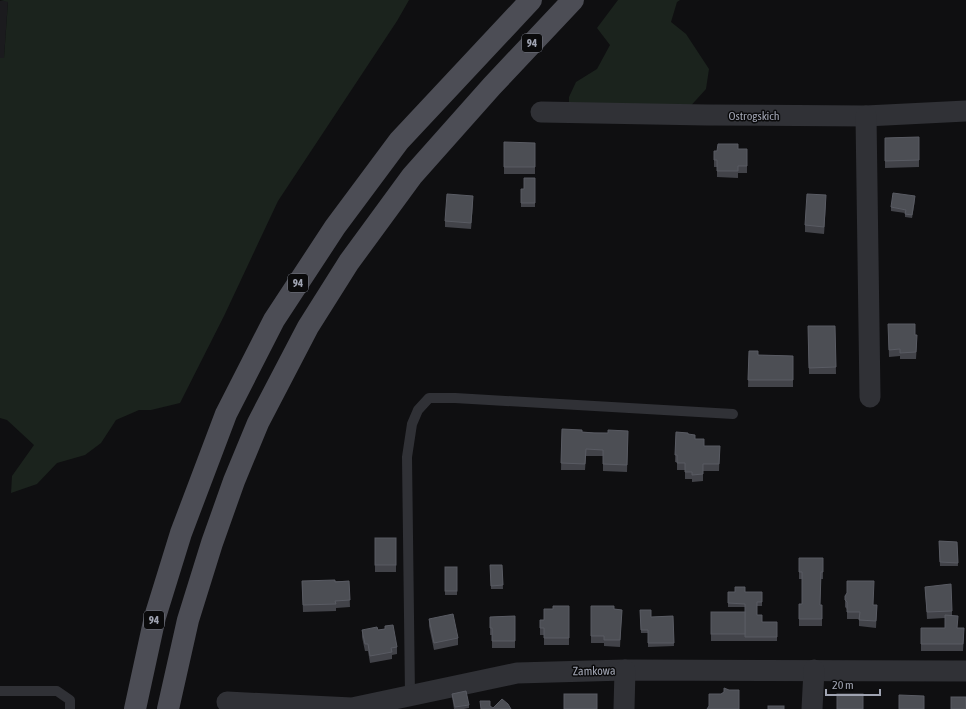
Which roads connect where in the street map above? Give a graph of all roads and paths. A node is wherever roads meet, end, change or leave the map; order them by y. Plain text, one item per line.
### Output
1 (531, 0) edge
2 (572, 0) edge
3 (966, 111) edge
4 (541, 112) dead end
5 (866, 116) junction
6 (870, 397) dead end
7 (733, 414) dead end
8 (625, 670) junction
9 (814, 670) junction
10 (966, 671) edge
11 (0, 690) edge
12 (410, 695) junction
13 (222, 706) edge
14 (70, 709) edge
15 (135, 709) edge
16 (168, 709) edge
17 (624, 709) edge
18 (812, 709) edge

1 - 15 main road, 94
2 - 16 main road, 94
3 - 5 street, Ostrogskich
4 - 5 street, Ostrogskich
5 - 6 street
7 - 12 lane
8 - 9 street, Zamkowa
8 - 12 street, Zamkowa
8 - 17 street
9 - 10 street, Zamkowa
9 - 18 street
11 - 14 lane
12 - 13 street, Zamkowa

